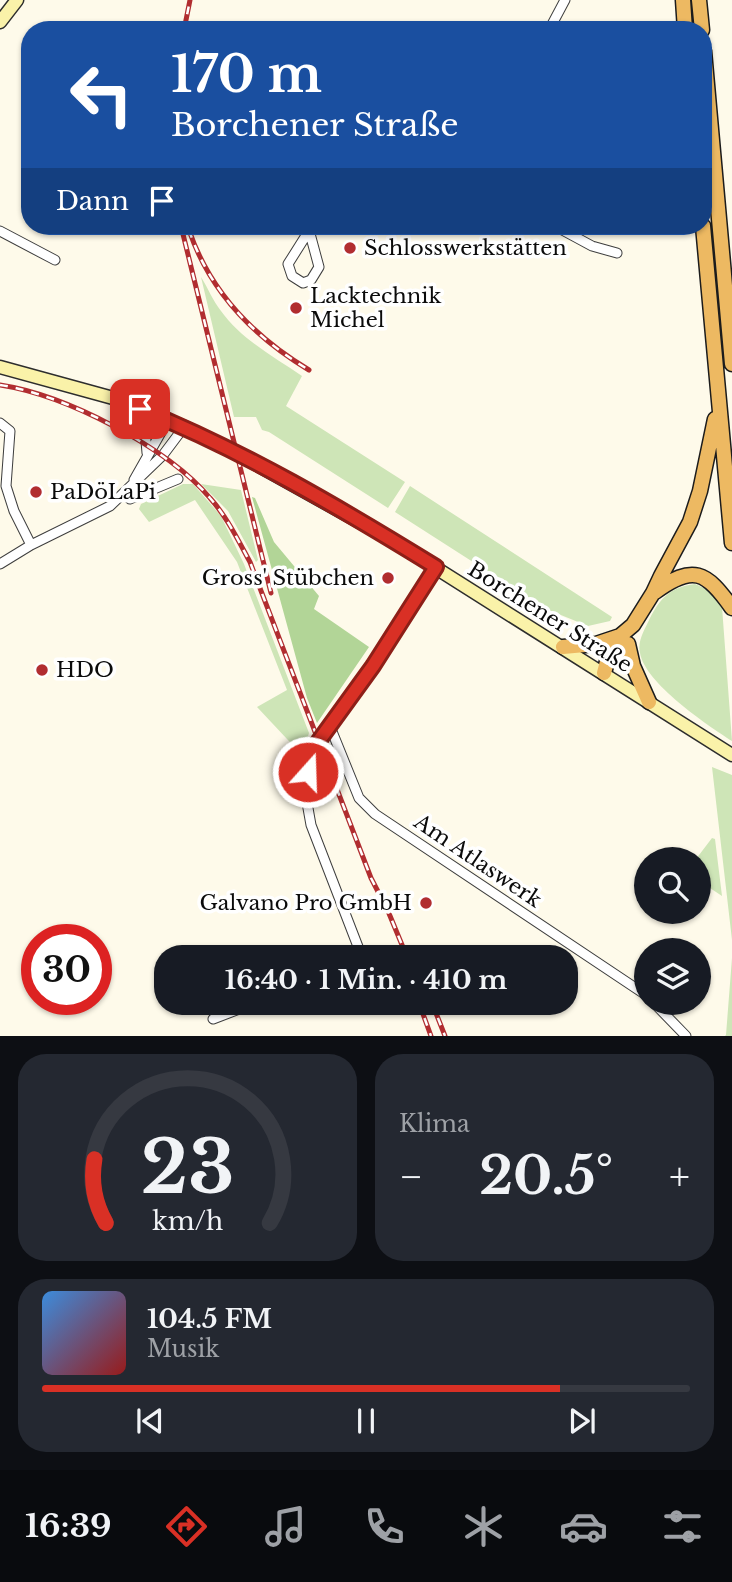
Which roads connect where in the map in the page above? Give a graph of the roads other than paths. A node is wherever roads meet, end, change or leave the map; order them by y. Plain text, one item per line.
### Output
1 (17, 0) edge
2 (565, 0) edge
3 (682, 0) edge
4 (699, 0) edge
5 (554, 21) edge
6 (684, 21) edge
7 (701, 21) edge
8 (0, 23) edge
9 (712, 140) edge
10 (0, 231) edge
11 (307, 235) edge
12 (312, 235) edge
13 (572, 235) edge
14 (704, 235) edge
15 (617, 253) dead end
16 (55, 260) dead end
17 (732, 363) edge
18 (0, 368) edge
19 (719, 399) junction
20 (124, 402) junction
21 (168, 420) junction
22 (0, 424) edge
23 (184, 427) junction
24 (147, 455) junction
25 (178, 479) dead end
26 (3, 485) edge
27 (128, 491) junction
28 (732, 543) edge
29 (31, 545) junction
30 (0, 564) edge
31 (436, 567) junction
32 (653, 593) junction
33 (732, 608) edge
34 (624, 640) junction
35 (563, 647) junction
36 (604, 673) junction
37 (649, 702) junction
38 (329, 724) junction
39 (732, 755) edge
40 (357, 945) edge
41 (634, 987) edge
42 (224, 1015) edge
43 (666, 1015) edge
44 (213, 1019) dead end
45 (686, 1036) edge

1 - 8 main road
2 - 5 street
3 - 6 highway
4 - 7 highway
9 - 17 highway
10 - 16 street
11 - 12 street
13 - 15 street
14 - 19 highway
18 - 20 main road, Borchener Straße
19 - 28 highway
19 - 32 highway
20 - 21 main road, Borchener Straße
20 - 24 street
21 - 23 main road, Borchener Straße
21 - 24 street
22 - 26 street
23 - 27 street
23 - 31 main road, Borchener Straße
24 - 27 street
25 - 27 street
26 - 29 street
27 - 29 street
29 - 30 street
31 - 35 main road, Borchener Straße
31 - 38 street
32 - 33 highway
32 - 34 highway
34 - 35 highway
34 - 36 highway
34 - 37 highway
35 - 36 main road, Borchener Straße
36 - 37 main road, Borchener Straße
37 - 39 main road, Borchener Straße
38 - 40 street
38 - 41 street, Am Atlaswerk
42 - 44 street
43 - 45 street

